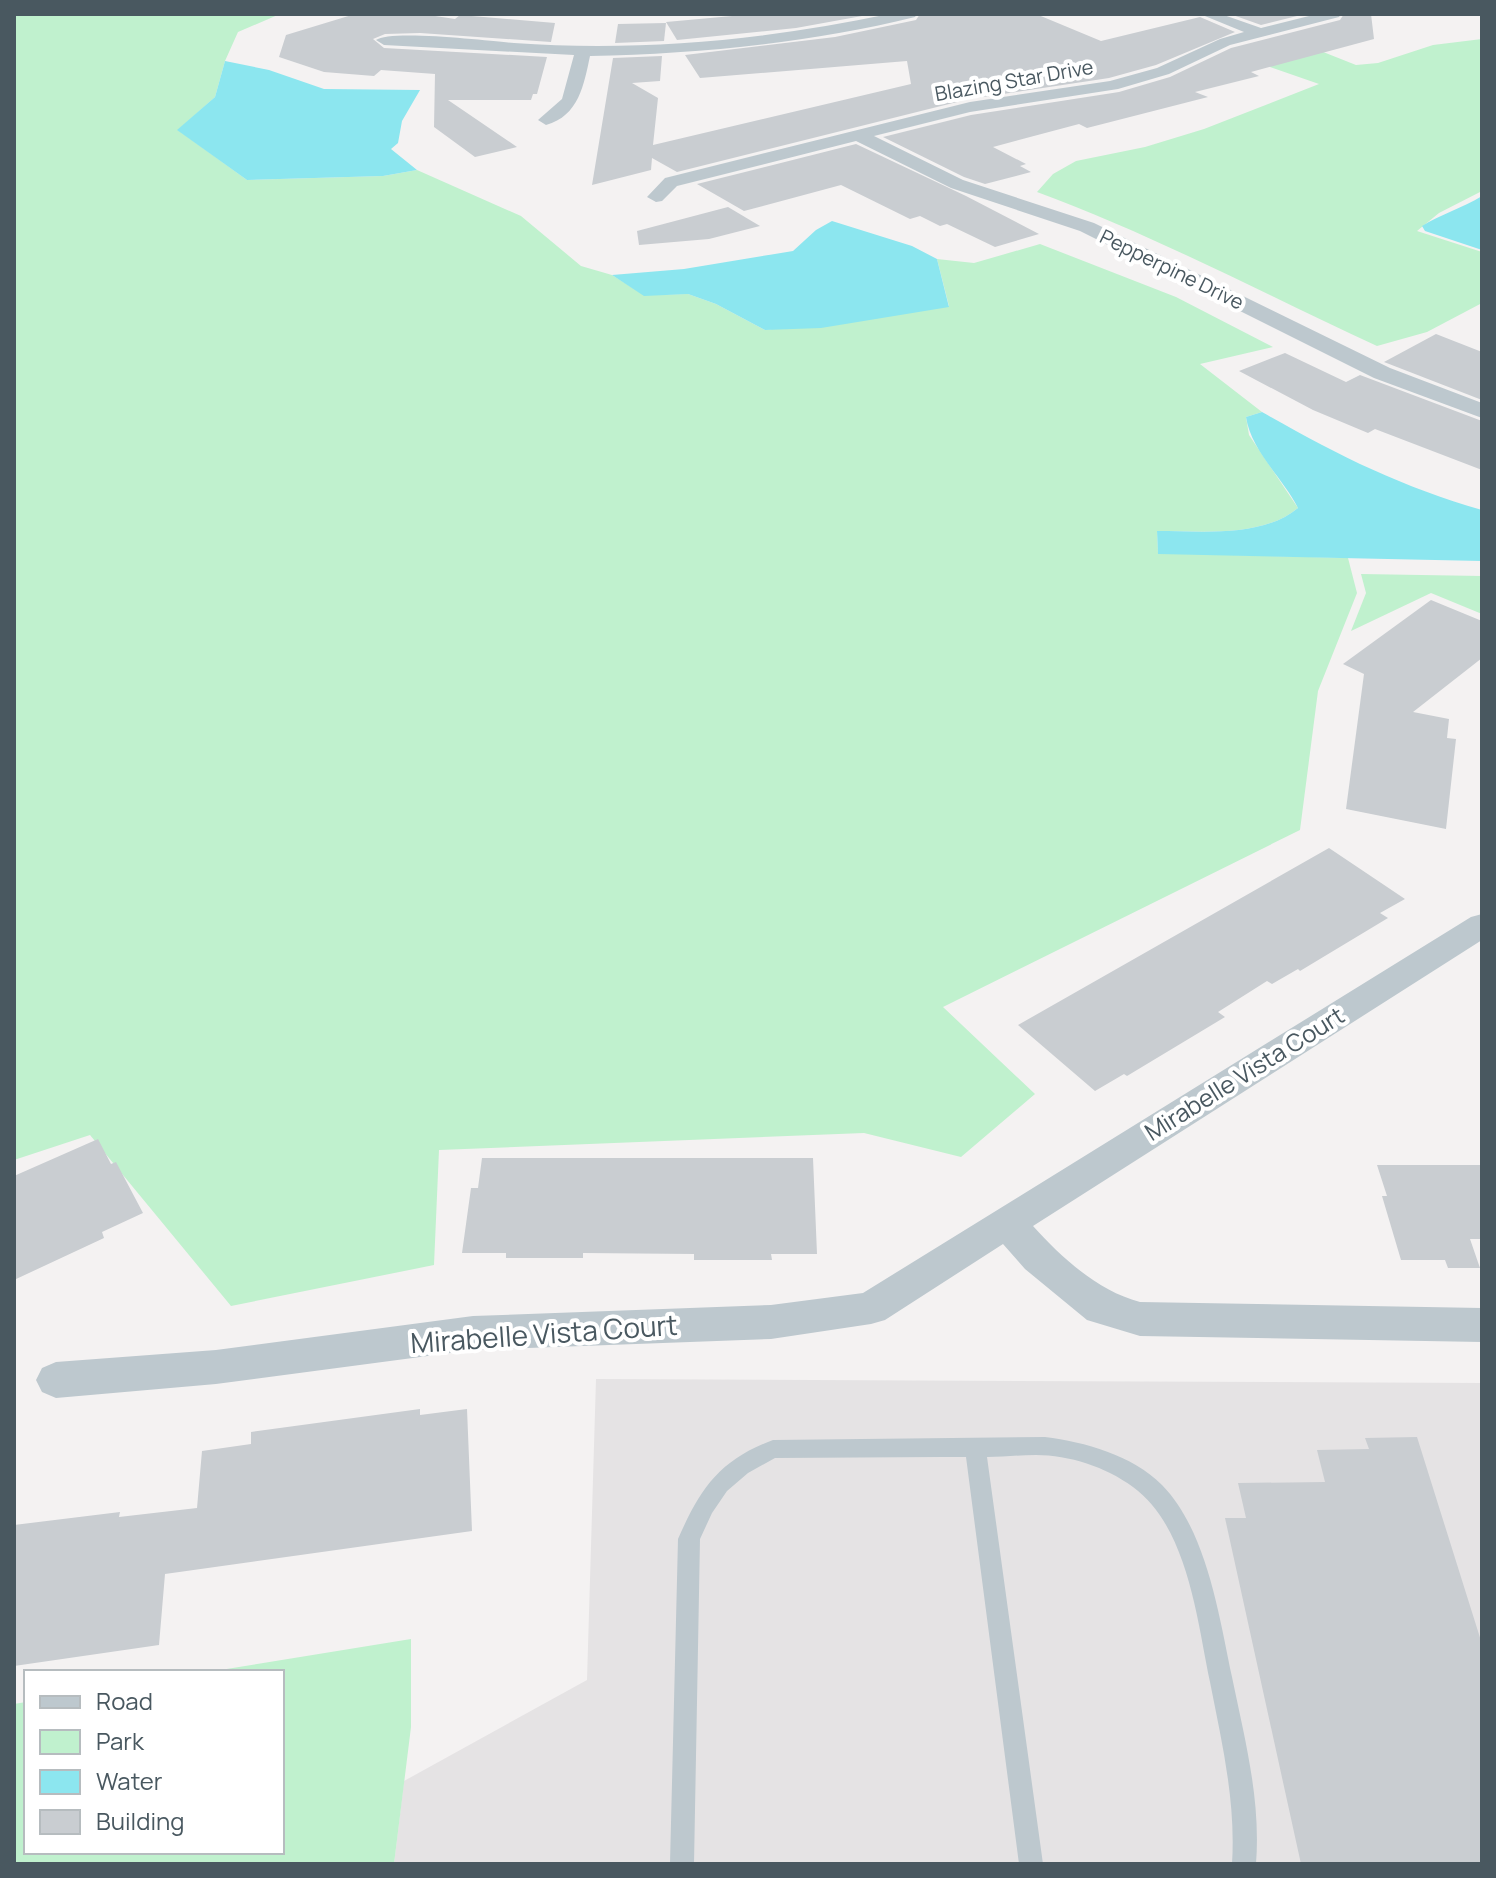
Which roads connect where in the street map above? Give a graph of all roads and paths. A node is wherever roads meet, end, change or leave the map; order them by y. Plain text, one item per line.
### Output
1 (910, 14) edge
2 (1207, 14) edge
3 (1334, 14) edge
4 (1257, 32) junction
5 (384, 40) dead end
6 (583, 51) junction
7 (546, 120) dead end
8 (858, 135) junction
9 (656, 197) dead end
10 (1482, 411) edge
11 (1482, 925) edge
12 (1007, 1222) junction
13 (1482, 1325) edge
14 (56, 1380) dead end
15 (975, 1448) junction
16 (682, 1864) edge
17 (1031, 1864) edge
18 (1244, 1864) edge

1 - 6 street
2 - 4 street
3 - 4 street, Blazing Star Drive
4 - 8 street, Blazing Star Drive
5 - 6 street
6 - 7 street
8 - 9 street, Blazing Star Drive
8 - 10 street, Pepperpine Drive
11 - 12 street, Mirabelle Vista Court
12 - 13 street
12 - 14 street, Mirabelle Vista Court
15 - 16 lane
15 - 17 lane
15 - 18 lane

